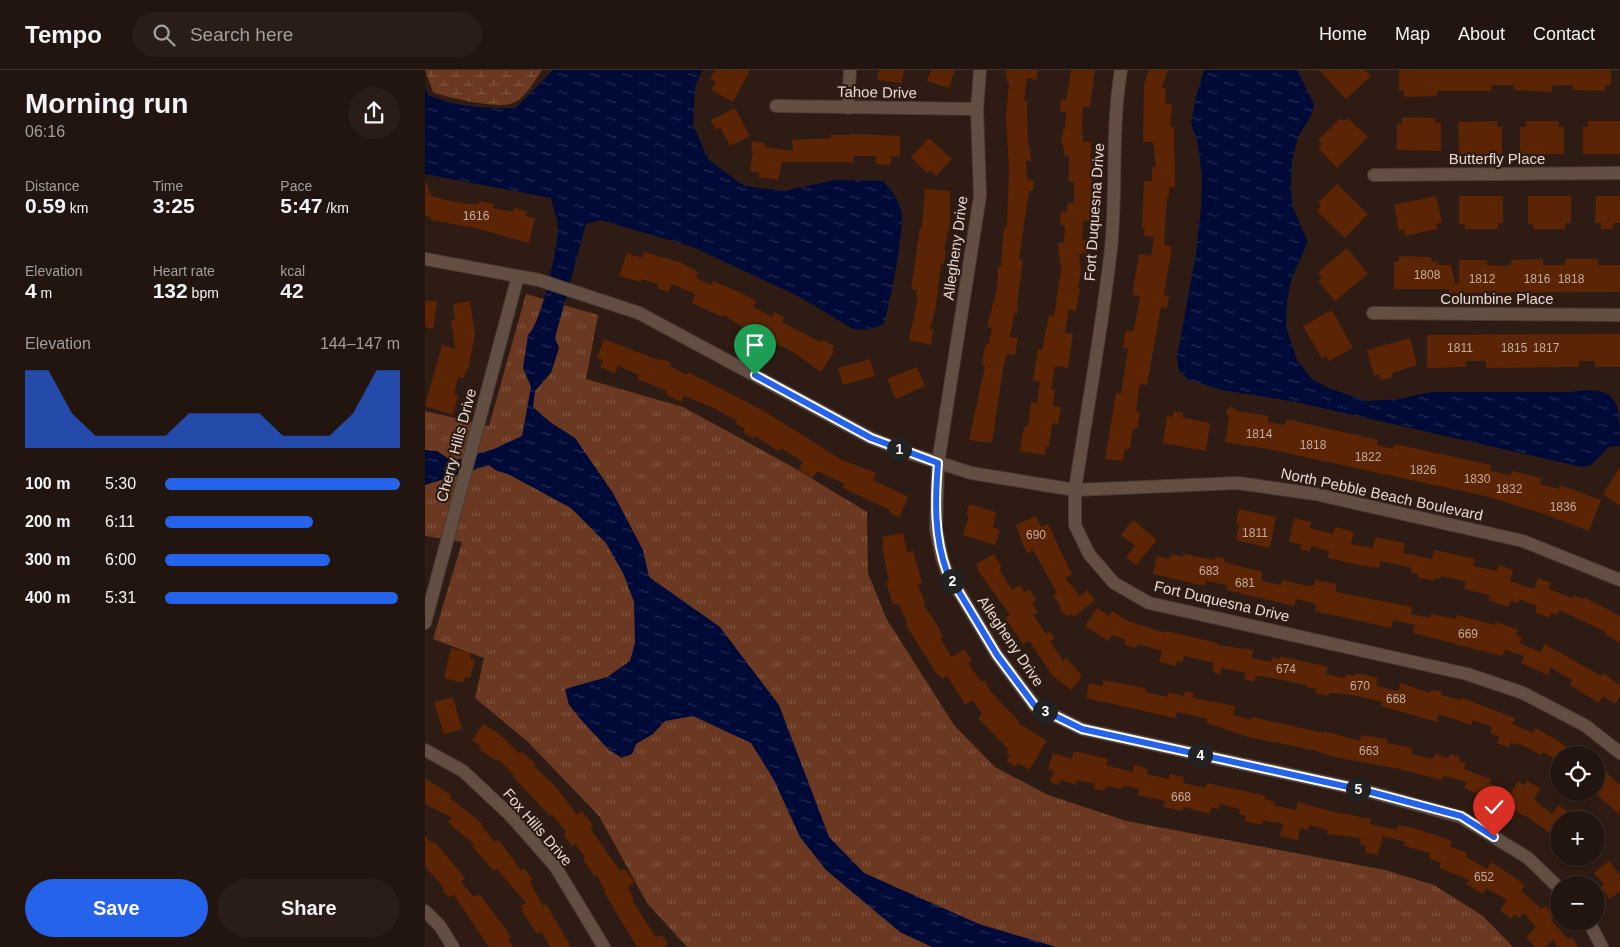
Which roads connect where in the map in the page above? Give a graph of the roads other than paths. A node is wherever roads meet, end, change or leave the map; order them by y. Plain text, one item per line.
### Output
1 (850, 70) edge
2 (980, 70) edge
3 (1121, 70) edge
4 (776, 106) dead end
5 (848, 108) junction
6 (977, 109) junction
7 (1620, 173) edge
8 (1374, 175) dead end
9 (425, 259) edge
10 (518, 276) junction
11 (1373, 313) dead end
12 (1620, 315) edge
13 (938, 463) junction
14 (1075, 490) junction
15 (1620, 580) edge
16 (425, 623) edge
17 (425, 750) edge
18 (1620, 753) edge
19 (1550, 879) edge
20 (425, 911) edge
21 (1594, 931) edge
22 (453, 947) edge
23 (604, 947) edge
24 (1602, 947) edge

1 - 5 street
2 - 6 street, Allegheny Drive
3 - 14 street, Fort Duquesna Drive
4 - 5 street, Tahoe Drive
5 - 6 street, Tahoe Drive
6 - 13 street, Allegheny Drive
7 - 8 street, Butterfly Place
9 - 10 street, North Pebble Beach Boulevard
10 - 13 street, North Pebble Beach Boulevard
10 - 16 street, Cherry Hills Drive
11 - 12 street, Columbine Place
13 - 14 street, North Pebble Beach Boulevard
13 - 19 street, Allegheny Drive
14 - 15 street, North Pebble Beach Boulevard
14 - 18 street, Fort Duquesna Drive
17 - 23 street, Fox Hills Drive
20 - 22 street
21 - 24 street

